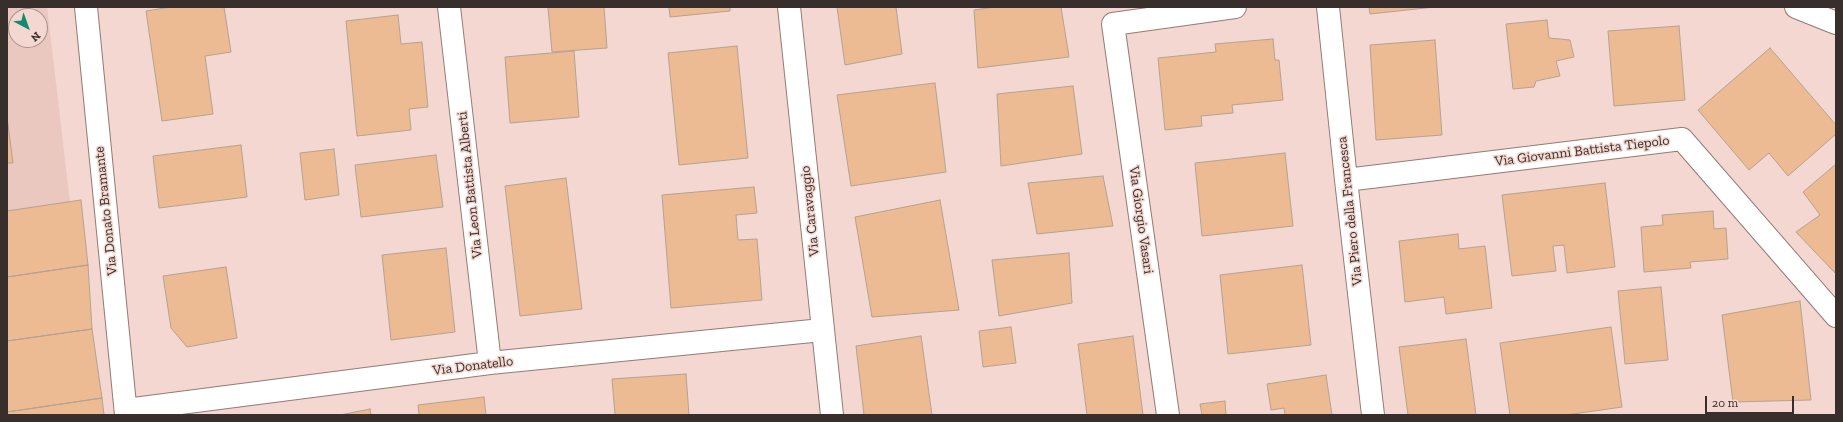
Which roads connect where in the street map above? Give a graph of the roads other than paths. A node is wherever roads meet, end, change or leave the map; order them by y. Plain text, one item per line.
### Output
1 (86, 7) edge
2 (449, 7) edge
3 (789, 7) edge
4 (1235, 7) edge
5 (1328, 7) edge
6 (1796, 7) edge
7 (1112, 16) edge
8 (1836, 23) edge
9 (1346, 180) junction
10 (1836, 316) edge
11 (822, 330) junction
12 (490, 363) junction
13 (126, 412) edge
14 (832, 415) edge
15 (1168, 415) edge
16 (1373, 415) edge

1 - 13 street, Via Donato Bramante
2 - 12 street, Via Leon Battista Alberti
3 - 11 street, Via Caravaggio
4 - 7 street, Via Giorgio Vasari
5 - 9 street, Via Piero della Francesca
6 - 8 street
7 - 15 street, Via Giorgio Vasari
9 - 10 street, Via Giovanni Battista Tiepolo
9 - 16 street, Via Piero della Francesca
11 - 12 street, Via Donatello
11 - 14 street, Via Caravaggio
12 - 13 street, Via Donatello

